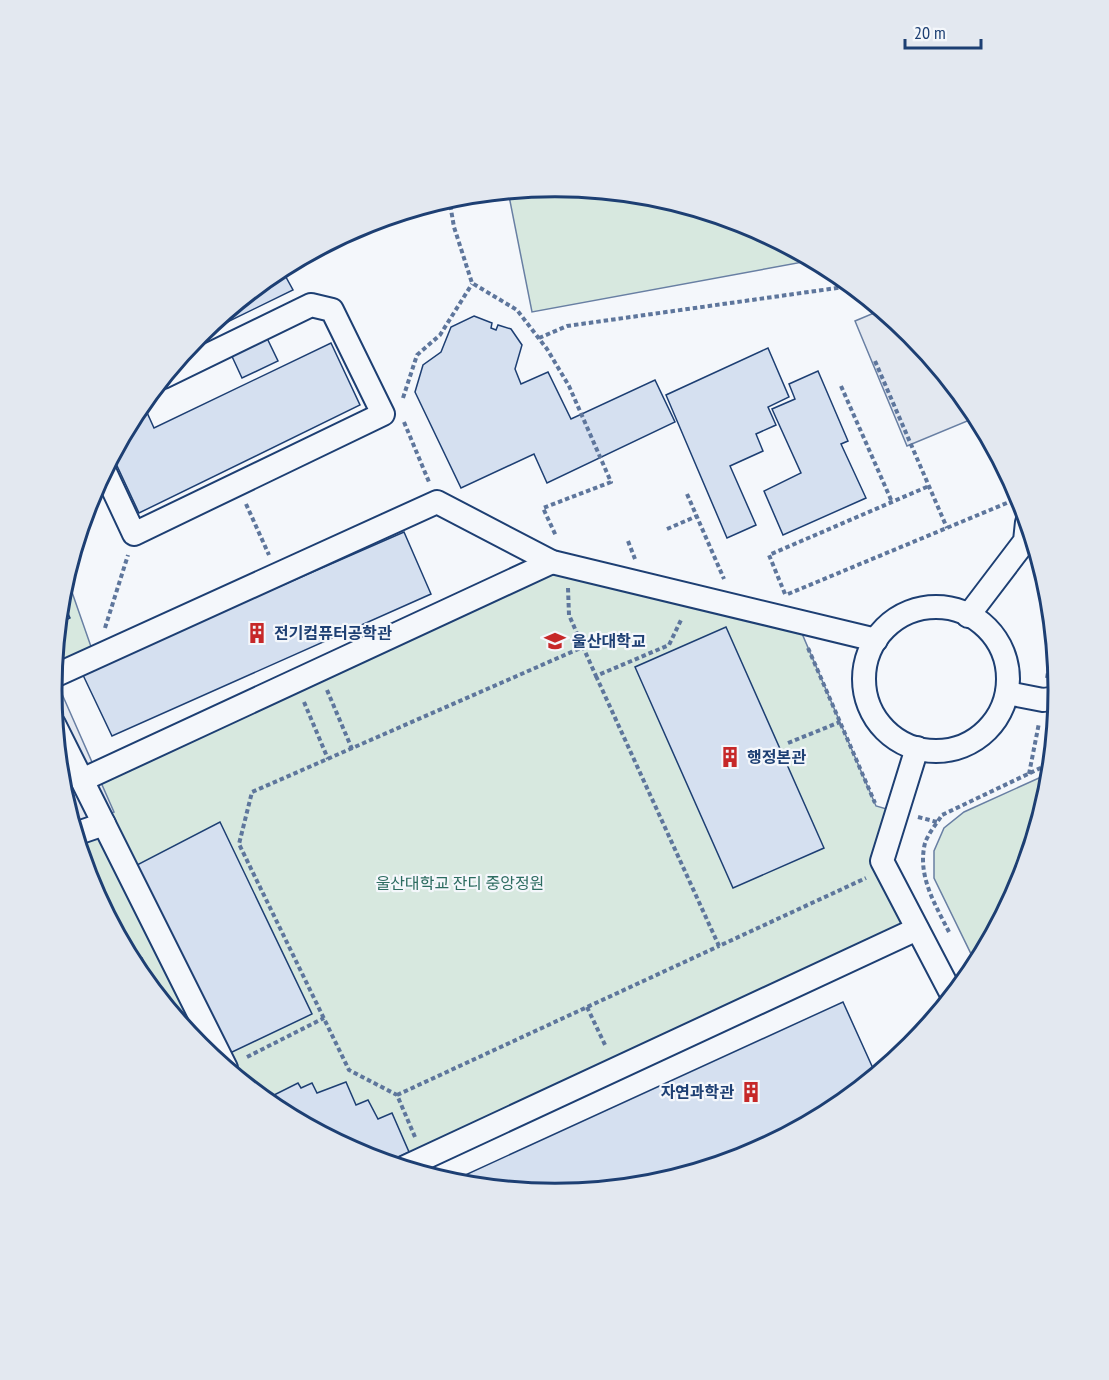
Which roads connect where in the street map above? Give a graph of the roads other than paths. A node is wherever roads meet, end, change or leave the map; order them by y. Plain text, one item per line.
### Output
1 (197, 351) edge
2 (109, 480) edge
3 (1024, 542) edge
4 (559, 564) junction
5 (968, 616) junction
6 (876, 640) junction
7 (63, 672) edge
8 (1007, 693) junction
9 (1047, 699) edge
10 (65, 747) edge
11 (916, 748) junction
12 (82, 780) junction
13 (104, 824) junction
14 (82, 831) edge
15 (917, 929) junction
16 (948, 987) edge
17 (231, 1062) edge
18 (414, 1162) edge

1 - 2 street
3 - 5 street
4 - 6 street
4 - 7 street
4 - 12 street
5 - 6 street
5 - 8 street
6 - 11 street
8 - 9 street
8 - 11 street
10 - 12 street
11 - 15 street
12 - 13 street
13 - 14 street
13 - 17 street
15 - 16 street
15 - 18 street

